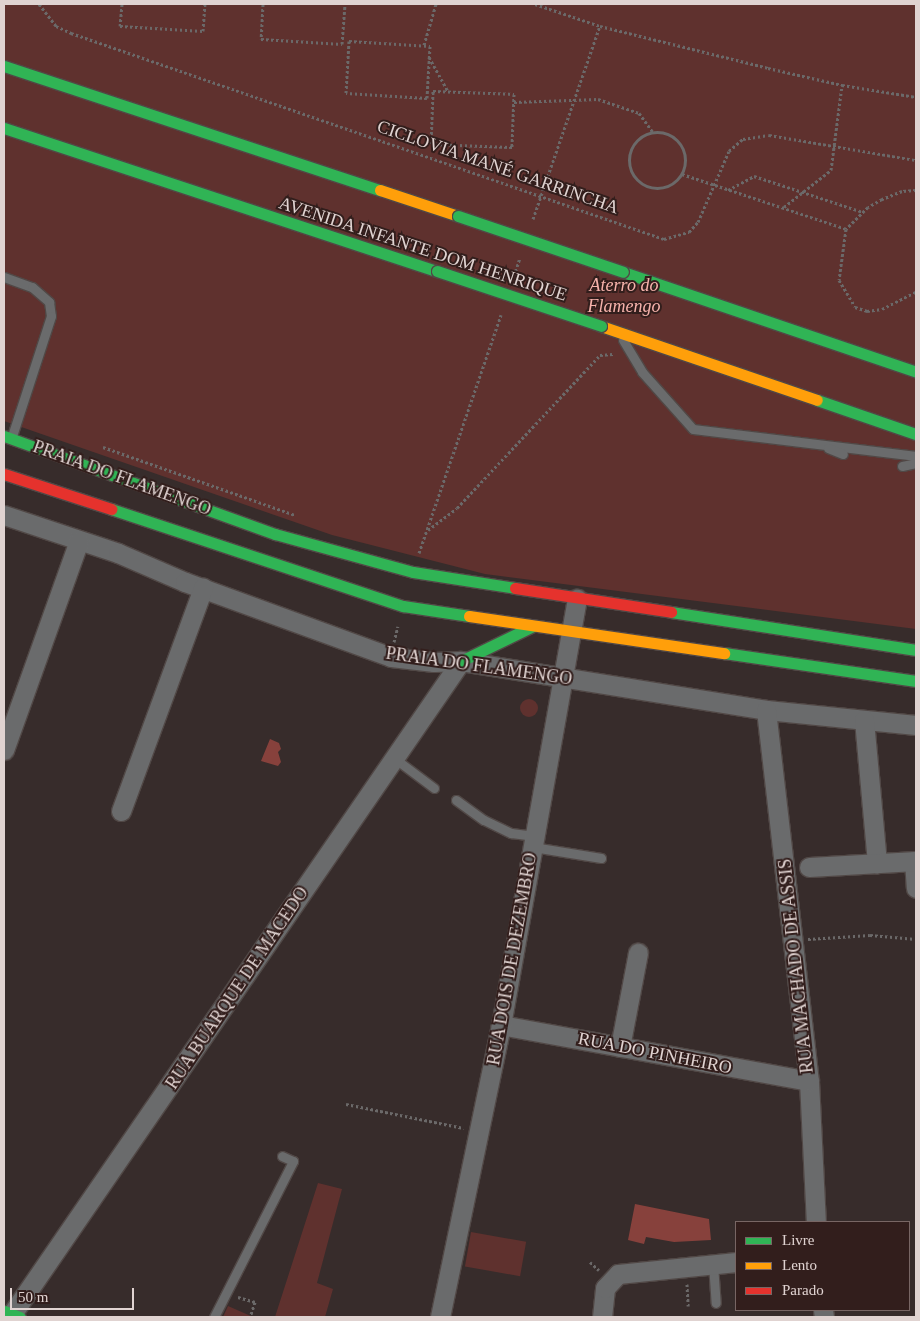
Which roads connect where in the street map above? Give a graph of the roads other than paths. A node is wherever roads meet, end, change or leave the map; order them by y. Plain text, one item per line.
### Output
1 (4, 66) edge
2 (4, 128) edge
3 (4, 278) edge
4 (618, 331) junction
5 (916, 372) edge
6 (916, 434) edge
7 (8, 437) edge
8 (824, 445) junction
9 (843, 454) dead end
10 (916, 456) edge
11 (916, 463) edge
12 (902, 466) dead end
13 (4, 474) edge
14 (4, 515) edge
15 (79, 541) junction
16 (203, 588) junction
17 (578, 599) junction
18 (533, 626) junction
19 (572, 630) junction
20 (916, 650) edge
21 (461, 661) junction
22 (564, 676) junction
23 (916, 681) edge
24 (766, 710) junction
25 (864, 720) junction
26 (916, 724) edge
27 (4, 750) edge
28 (394, 758) junction
29 (434, 788) dead end
30 (456, 800) dead end
31 (121, 810) dead end
32 (534, 842) junction
33 (601, 858) dead end
34 (915, 861) edge
35 (876, 863) junction
36 (809, 867) dead end
37 (916, 888) edge
38 (638, 952) dead end
39 (501, 1025) junction
40 (620, 1047) junction
41 (809, 1081) junction
42 (282, 1156) dead end
43 (816, 1221) edge
44 (735, 1262) edge
45 (713, 1264) junction
46 (716, 1303) dead end
47 (12, 1314) edge
48 (214, 1317) edge
49 (440, 1317) edge
50 (602, 1317) edge

1 - 5 main road, bridge
2 - 4 main road, AVENIDA INFANTE DOM HENRIQUE, bridge
3 - 7 lane
4 - 6 main road, AVENIDA INFANTE DOM HENRIQUE
4 - 8 lane
7 - 17 main road, PRAIA DO FLAMENGO
8 - 9 lane
8 - 10 lane
11 - 12 lane
13 - 18 main road, PRAIA DO FLAMENGO
14 - 15 street, PRAIA DO FLAMENGO
15 - 16 street, PRAIA DO FLAMENGO
15 - 27 street
16 - 21 street, PRAIA DO FLAMENGO
16 - 31 street
17 - 19 street, RUA DOIS DE DEZEMBRO
17 - 20 main road, PRAIA DO FLAMENGO
18 - 19 main road, PRAIA DO FLAMENGO
18 - 21 main road
19 - 22 street, RUA DOIS DE DEZEMBRO
19 - 23 main road, PRAIA DO FLAMENGO
21 - 22 street, PRAIA DO FLAMENGO
21 - 28 street, RUA BUARQUE DE MACEDO
22 - 24 street, PRAIA DO FLAMENGO
22 - 32 street, RUA DOIS DE DEZEMBRO
24 - 25 street, PRAIA DO FLAMENGO
24 - 41 street, RUA MACHADO DE ASSIS
25 - 26 street, PRAIA DO FLAMENGO
25 - 35 street
28 - 29 lane
28 - 47 street, RUA BUARQUE DE MACEDO
30 - 32 lane
32 - 33 lane
32 - 39 street, RUA DOIS DE DEZEMBRO
34 - 35 street
34 - 37 street
35 - 36 street
38 - 40 street
39 - 40 street, RUA DO PINHEIRO
39 - 49 street, RUA DOIS DE DEZEMBRO
40 - 41 street, RUA DO PINHEIRO
41 - 43 street, RUA MACHADO DE ASSIS
42 - 48 lane
44 - 45 street
45 - 46 lane
45 - 50 street

